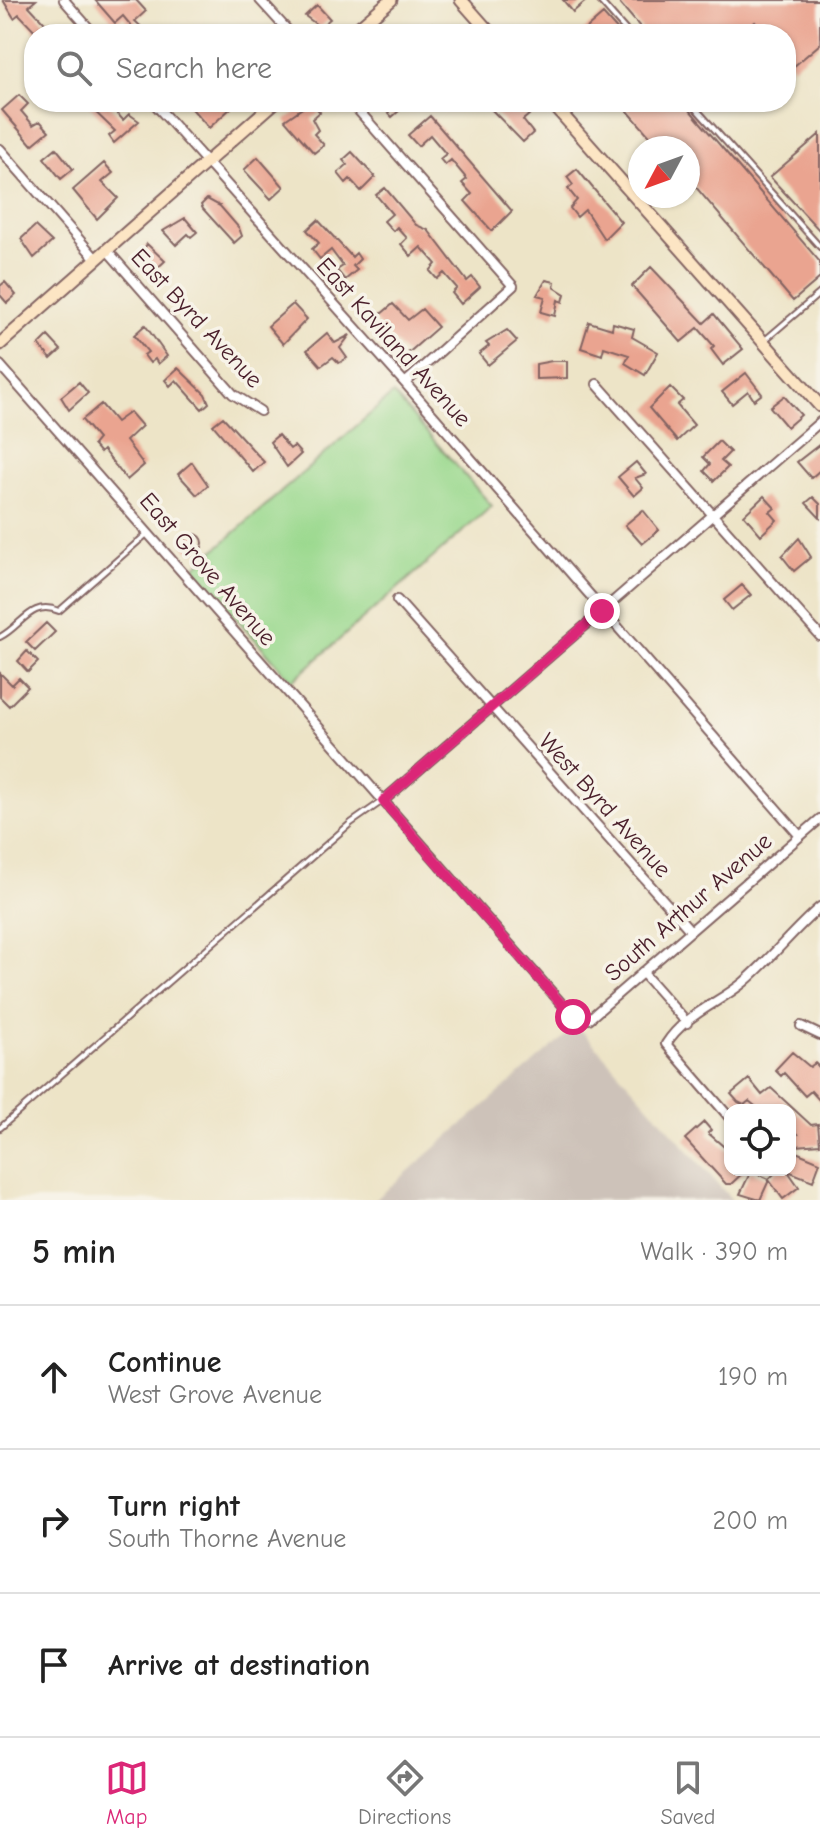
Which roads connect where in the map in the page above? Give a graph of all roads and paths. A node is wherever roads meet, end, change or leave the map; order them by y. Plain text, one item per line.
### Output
1 (64, 0) edge
2 (260, 0) edge
3 (461, 0) edge
4 (599, 0) edge
5 (383, 2) edge
6 (85, 24) edge
7 (282, 24) edge
8 (361, 24) edge
9 (482, 24) edge
10 (620, 24) edge
11 (162, 112) edge
12 (264, 112) edge
13 (360, 112) edge
14 (560, 112) edge
15 (699, 112) edge
16 (0, 149) edge
17 (207, 163) junction
18 (820, 247) edge
19 (107, 250) junction
20 (97, 260) junction
21 (820, 293) edge
22 (763, 342) junction
23 (0, 344) edge
24 (0, 365) edge
25 (405, 383) junction
26 (597, 384) dead end
27 (820, 406) edge
28 (260, 411) dead end
29 (820, 422) edge
30 (713, 515) junction
31 (150, 532) junction
32 (397, 600) dead end
33 (602, 611) junction
34 (820, 636) edge
35 (0, 637) edge
36 (492, 707) junction
37 (383, 801) junction
38 (820, 819) edge
39 (800, 836) junction
40 (820, 907) edge
41 (689, 929) junction
42 (642, 972) junction
43 (581, 1022) joint
44 (687, 1023) junction
45 (801, 1026) dead end
46 (820, 1035) edge
47 (724, 1111) edge
48 (0, 1128) edge

1 - 6 street
2 - 7 street
3 - 9 street
4 - 10 lane
5 - 8 street
11 - 17 street, East Kaviland Avenue
12 - 17 street
13 - 25 street
14 - 22 street
15 - 18 lane
16 - 20 street, East Byrd Avenue
17 - 19 street
17 - 25 street, East Kaviland Avenue
19 - 20 street
19 - 28 street, East Byrd Avenue
20 - 23 street
21 - 22 lane
22 - 27 street
24 - 31 street, East Grove Avenue
25 - 33 street, East Kaviland Avenue
26 - 30 street
29 - 30 street
30 - 33 street
30 - 34 street
31 - 35 lane
31 - 37 street, East Grove Avenue
32 - 36 street
33 - 36 street
33 - 39 street, East Kaviland Avenue
36 - 37 street
36 - 41 street, West Byrd Avenue
37 - 43 street, East Grove Avenue
37 - 48 lane
38 - 39 street, South Arthur Avenue
39 - 41 street, South Arthur Avenue
40 - 44 street
41 - 42 street, South Arthur Avenue
42 - 43 street, South Arthur Avenue
42 - 44 street
44 - 47 street
45 - 46 street

